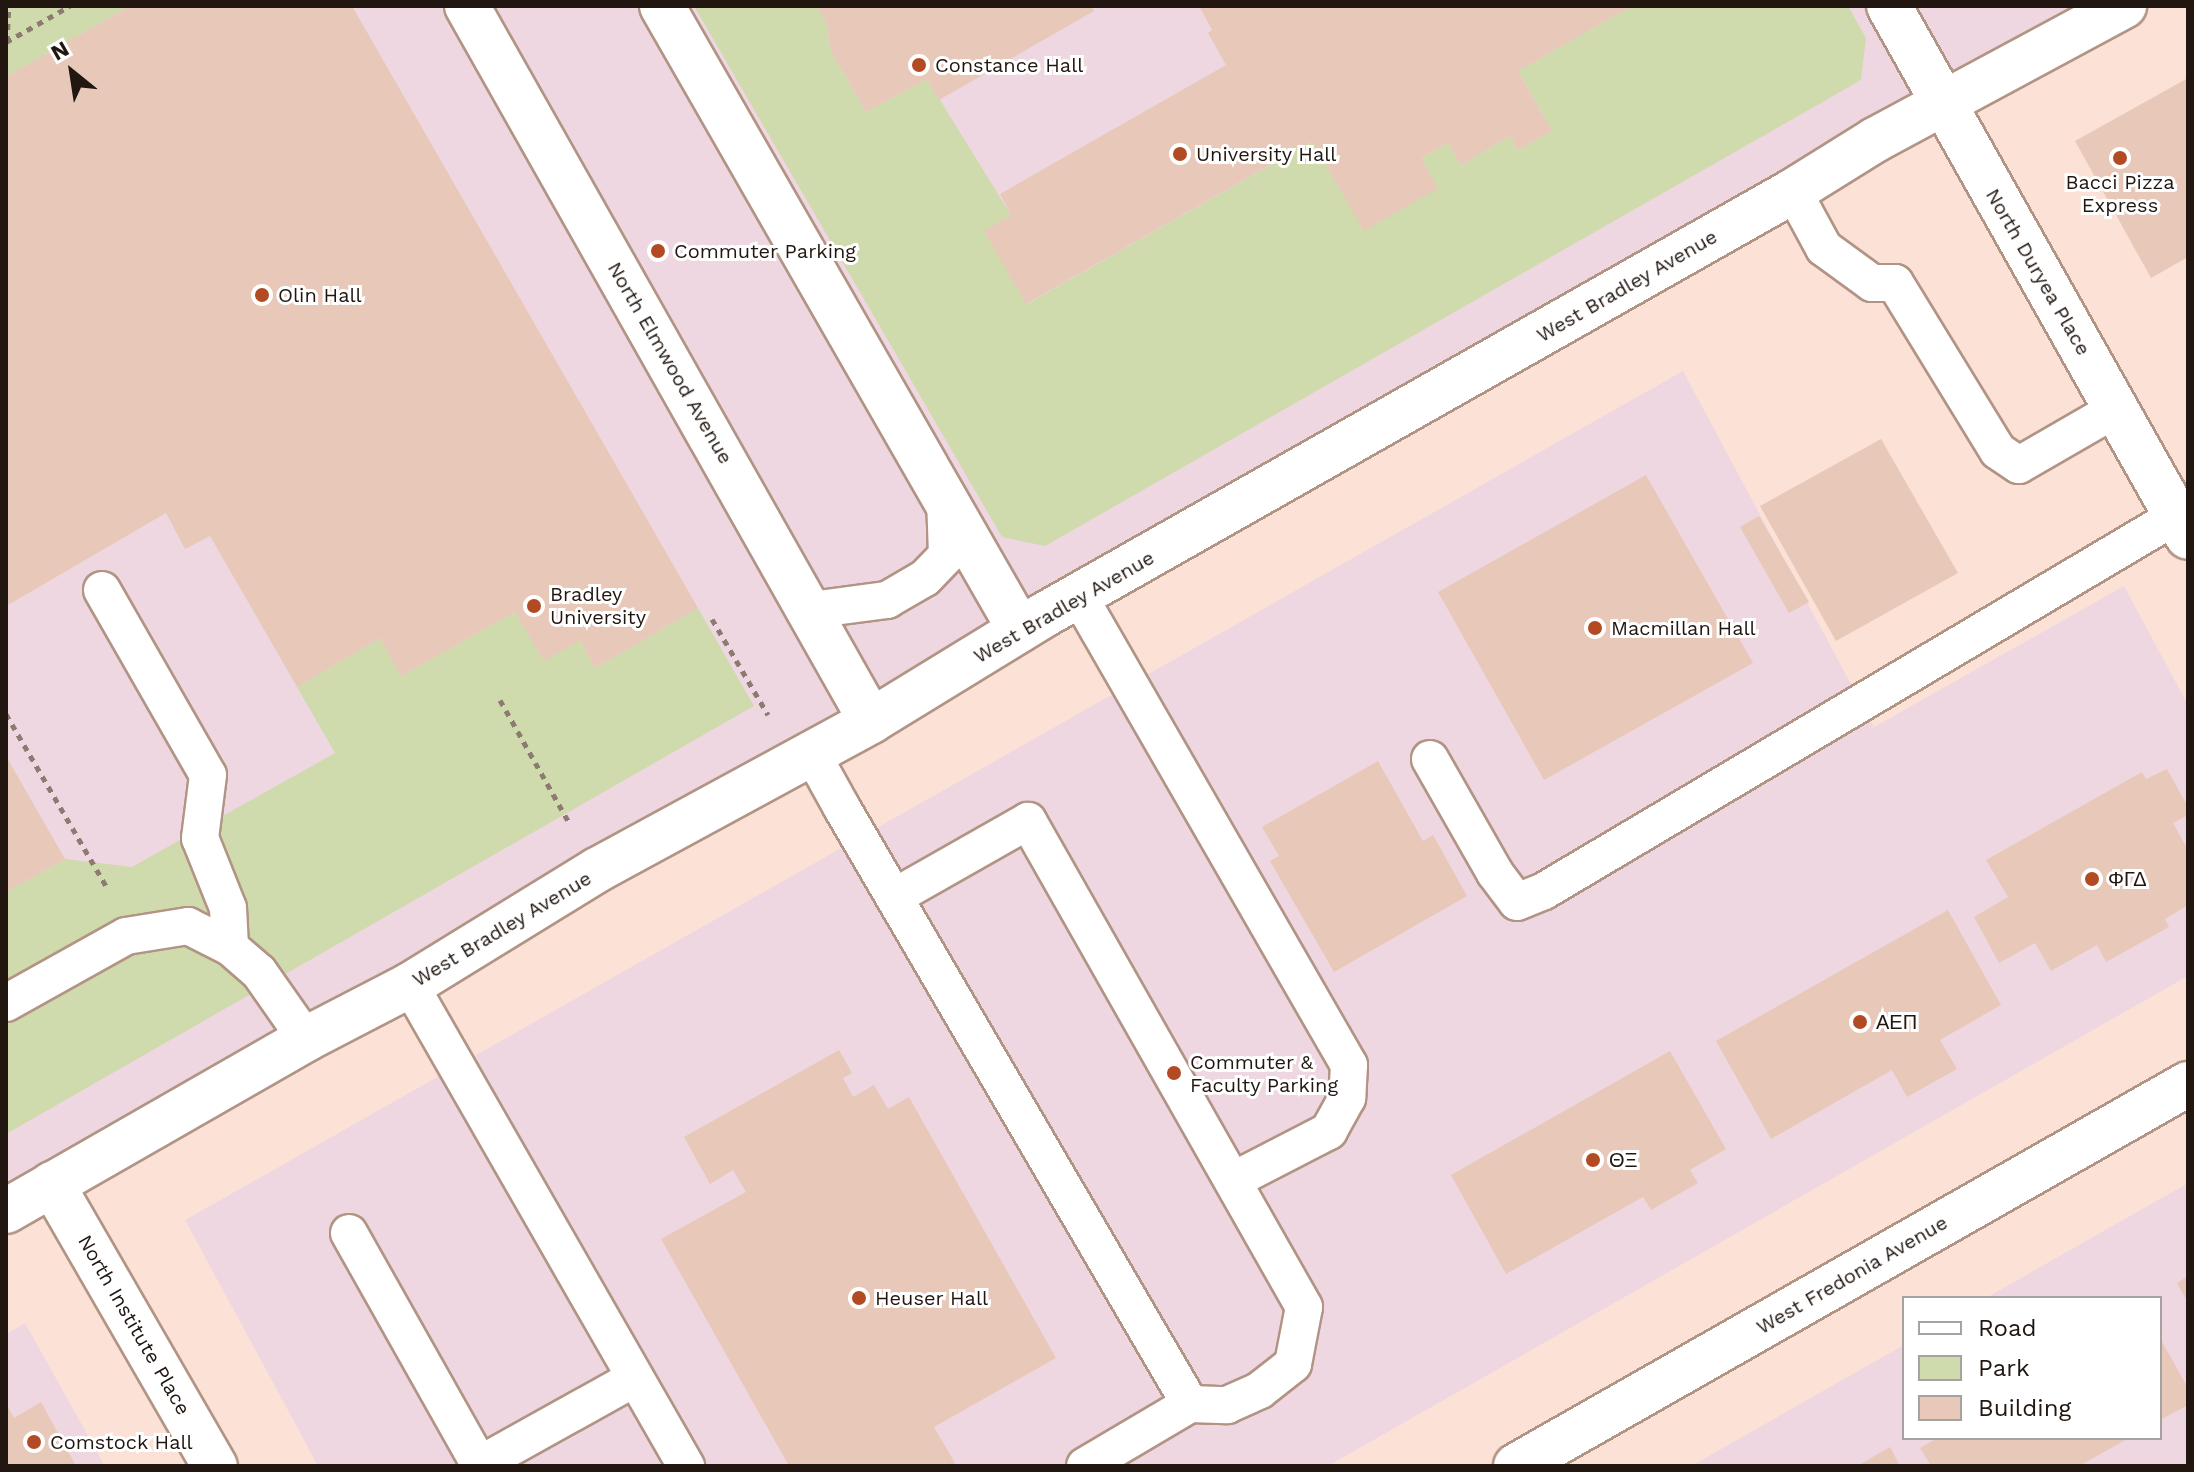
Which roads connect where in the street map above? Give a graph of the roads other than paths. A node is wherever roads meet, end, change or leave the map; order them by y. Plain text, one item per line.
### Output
1 (467, 6) edge
2 (662, 6) edge
3 (1889, 6) edge
4 (2124, 6) edge
5 (1943, 104) junction
6 (1793, 191) junction
7 (2116, 409) junction
8 (945, 496) junction
9 (2182, 527) edge
10 (102, 590) dead end
11 (1080, 598) junction
12 (811, 610) junction
13 (1020, 630) junction
14 (871, 721) junction
15 (802, 757) junction
16 (1430, 759) dead end
17 (894, 897) junction
18 (230, 947) junction
19 (410, 985) junction
20 (6, 1003) edge
21 (306, 1039) junction
22 (2188, 1084) edge
23 (1234, 1180) junction
24 (52, 1184) junction
25 (6, 1211) edge
26 (349, 1233) dead end
27 (635, 1378) junction
28 (1190, 1404) junction
29 (478, 1465) edge
30 (215, 1466) edge
31 (686, 1466) edge
32 (1085, 1466) edge
33 (1516, 1466) edge

1 - 12 street, North Elmwood Avenue
2 - 8 street
3 - 5 street, North Duryea Place
4 - 5 street, West Bradley Avenue
5 - 6 street, West Bradley Avenue
5 - 7 street, North Duryea Place
6 - 7 lane
6 - 11 street, West Bradley Avenue
7 - 9 street, North Duryea Place
8 - 12 lane
8 - 13 street
9 - 16 lane
10 - 18 lane
11 - 13 street, West Bradley Avenue
11 - 23 lane
12 - 14 street, North Elmwood Avenue
13 - 14 street, West Bradley Avenue
14 - 15 street, West Bradley Avenue
15 - 17 lane
15 - 19 street, West Bradley Avenue
17 - 23 lane
17 - 28 lane
18 - 20 lane
18 - 21 lane
19 - 21 street, West Bradley Avenue
19 - 27 lane
21 - 24 street, West Bradley Avenue
22 - 33 street, West Fredonia Avenue
23 - 28 lane
24 - 25 street, West Bradley Avenue
24 - 30 street, North Institute Place
26 - 29 lane
27 - 29 lane
27 - 31 lane
28 - 32 lane

